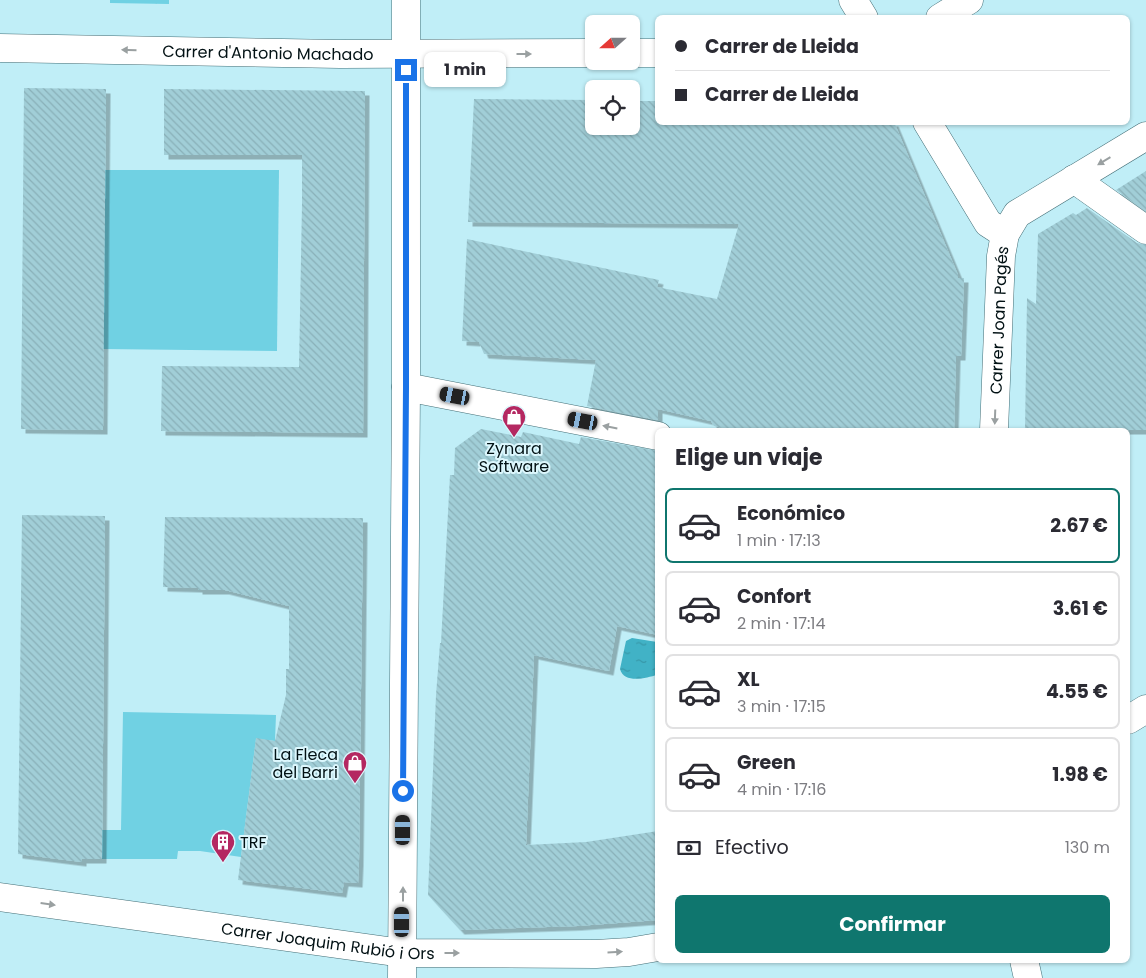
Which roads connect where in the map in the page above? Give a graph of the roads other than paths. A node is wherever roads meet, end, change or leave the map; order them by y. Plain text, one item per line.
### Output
1 (406, 0) edge
2 (853, 0) edge
3 (969, 0) edge
4 (862, 15) edge
5 (945, 15) edge
6 (0, 48) edge
7 (585, 53) edge
8 (640, 53) edge
9 (655, 53) edge
10 (406, 54) junction
11 (929, 125) edge
12 (1146, 136) edge
13 (1074, 179) junction
14 (1011, 224) junction
15 (1146, 230) edge
16 (406, 387) junction
17 (994, 428) edge
18 (655, 435) edge
19 (1146, 709) edge
20 (1130, 719) edge
21 (0, 897) edge
22 (655, 948) edge
23 (1025, 963) edge
24 (402, 966) edge
25 (1028, 978) edge

1 - 10 street
2 - 4 street
3 - 5 street
10 -> 6 street, Carrer d'Antonio Machado
10 -> 7 street, Carrer d'Antonio Machado
8 - 9 street
10 - 16 street
11 - 14 street
12 -> 13 street
13 - 14 street
13 - 15 street
14 -> 17 street, Carrer Joan Pagés
18 -> 16 street
24 -> 16 street
19 - 20 street
21 -> 24 street, Carrer Joaquim Rubió i Ors
24 -> 22 street, Carrer Joaquim Rubió i Ors
23 - 25 street

